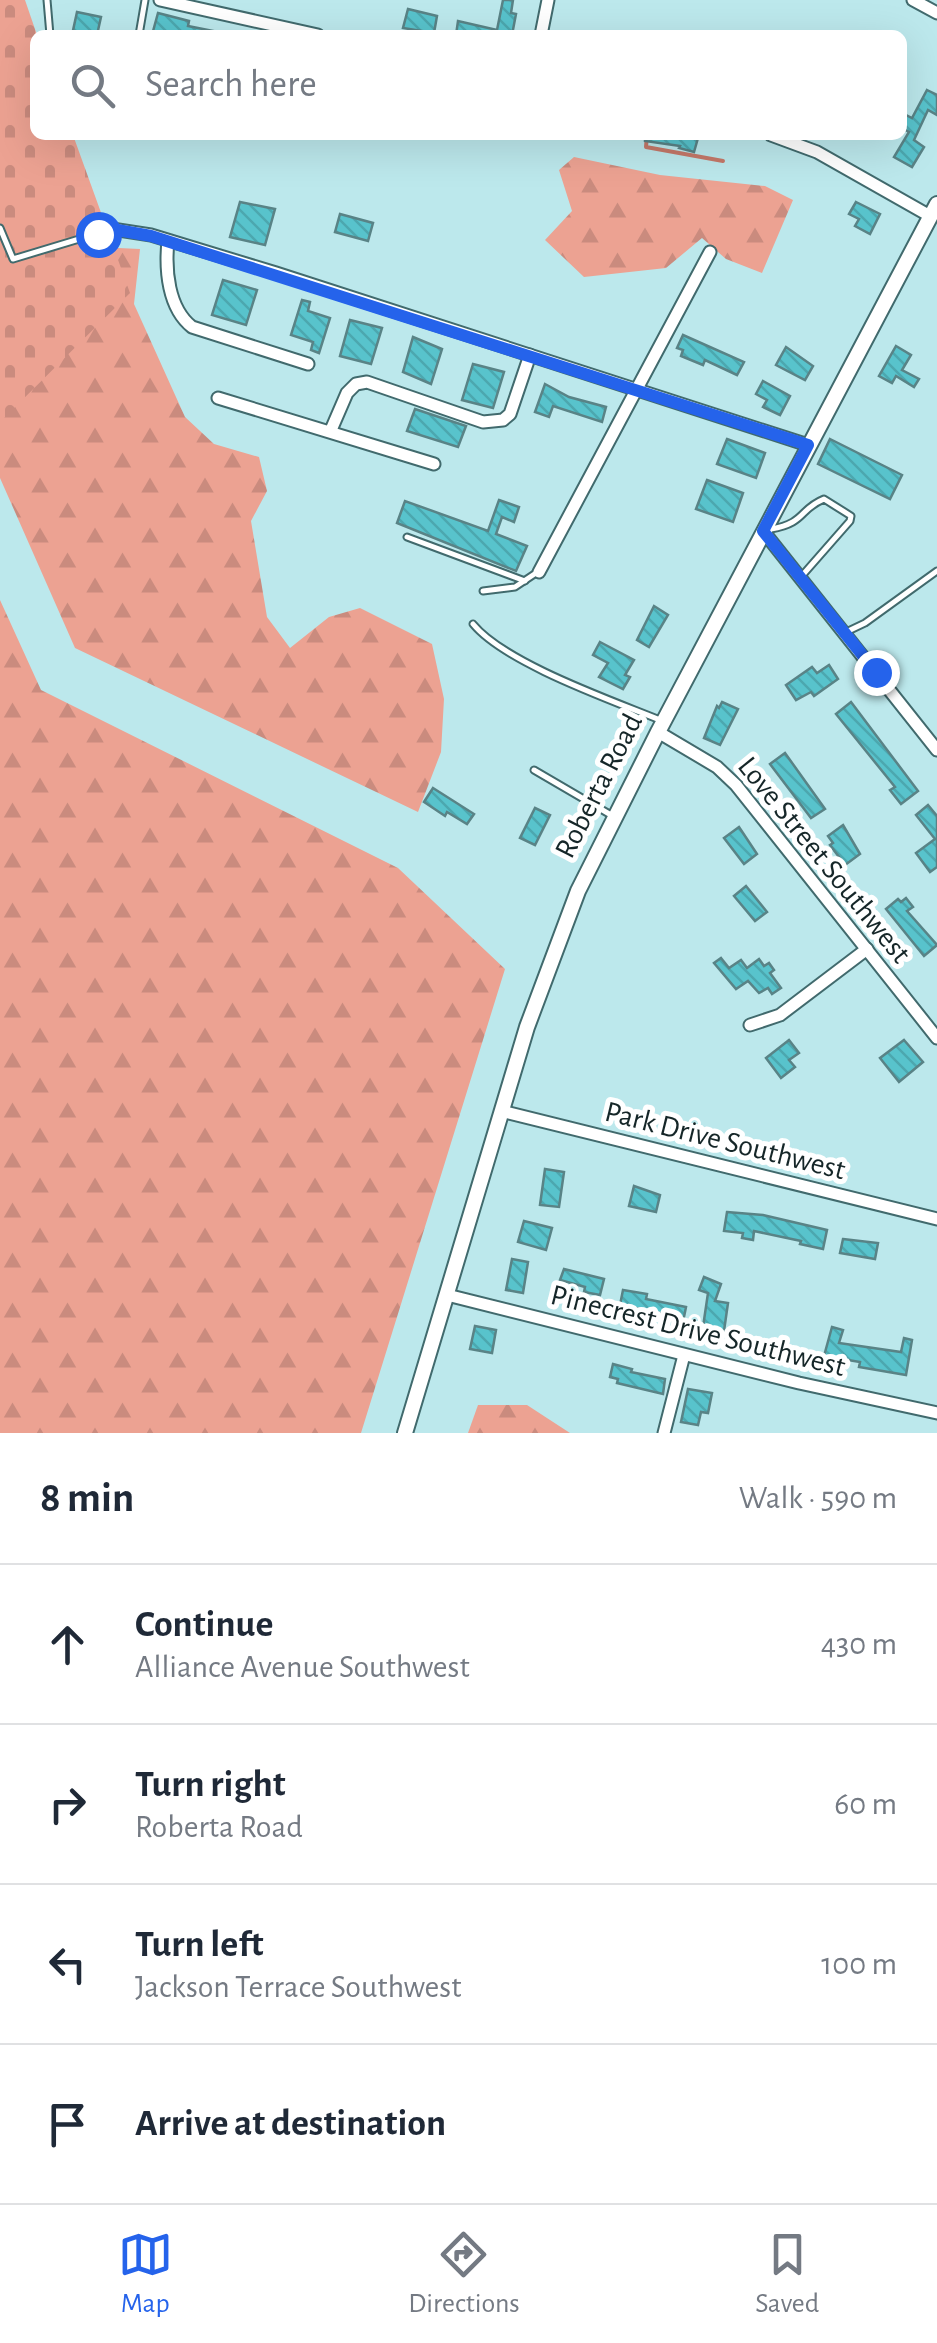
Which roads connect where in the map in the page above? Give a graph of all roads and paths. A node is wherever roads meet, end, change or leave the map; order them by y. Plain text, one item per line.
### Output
1 (47, 0) edge
2 (145, 0) edge
3 (160, 0) edge
4 (548, 0) edge
5 (914, 0) edge
6 (937, 13) edge
7 (50, 30) edge
8 (140, 30) edge
9 (295, 30) edge
10 (542, 30) edge
11 (784, 140) edge
12 (934, 210) edge
13 (0, 228) edge
14 (112, 229) joint
15 (168, 241) junction
16 (710, 252) dead end
17 (530, 354) junction
18 (308, 364) dead end
19 (637, 390) junction
20 (218, 398) dead end
21 (332, 430) junction
22 (808, 445) junction
23 (434, 464) dead end
24 (763, 531) junction
25 (408, 537) dead end
26 (937, 571) edge
27 (539, 572) joint
28 (800, 578) junction
29 (524, 580) junction
30 (482, 591) dead end
31 (473, 624) dead end
32 (844, 633) junction
33 (661, 726) junction
34 (937, 750) edge
35 (534, 770) dead end
36 (614, 816) junction
37 (867, 949) junction
38 (750, 1025) dead end
39 (937, 1038) edge
40 (501, 1112) junction
41 (937, 1219) edge
42 (447, 1295) junction
43 (684, 1355) junction
44 (937, 1413) edge
45 (405, 1433) edge
46 (664, 1433) edge

1 - 7 lane
2 - 8 lane
3 - 9 street
4 - 10 street
5 - 6 street
11 - 12 street
12 - 22 street, Roberta Road
13 - 14 lane
14 - 15 street
15 - 17 street
15 - 18 street
16 - 19 street
17 - 19 street
17 - 21 street
19 - 22 street
19 - 27 street
20 - 21 street
21 - 23 street
22 - 24 street, Roberta Road
24 - 28 street
24 - 28 lane
24 - 33 street, Roberta Road
25 - 29 lane
26 - 32 lane
27 - 29 lane
28 - 32 street
29 - 30 lane
31 - 33 lane
32 - 34 street
33 - 36 street, Roberta Road
33 - 37 street, Love Street Southwest
35 - 36 lane
36 - 40 street, Roberta Road
37 - 38 street
37 - 39 street, Love Street Southwest
40 - 41 street, Park Drive Southwest
40 - 42 street, Roberta Road
42 - 43 street, Pinecrest Drive Southwest
42 - 45 street, Roberta Road
43 - 44 street, Pinecrest Drive Southwest
43 - 46 street

